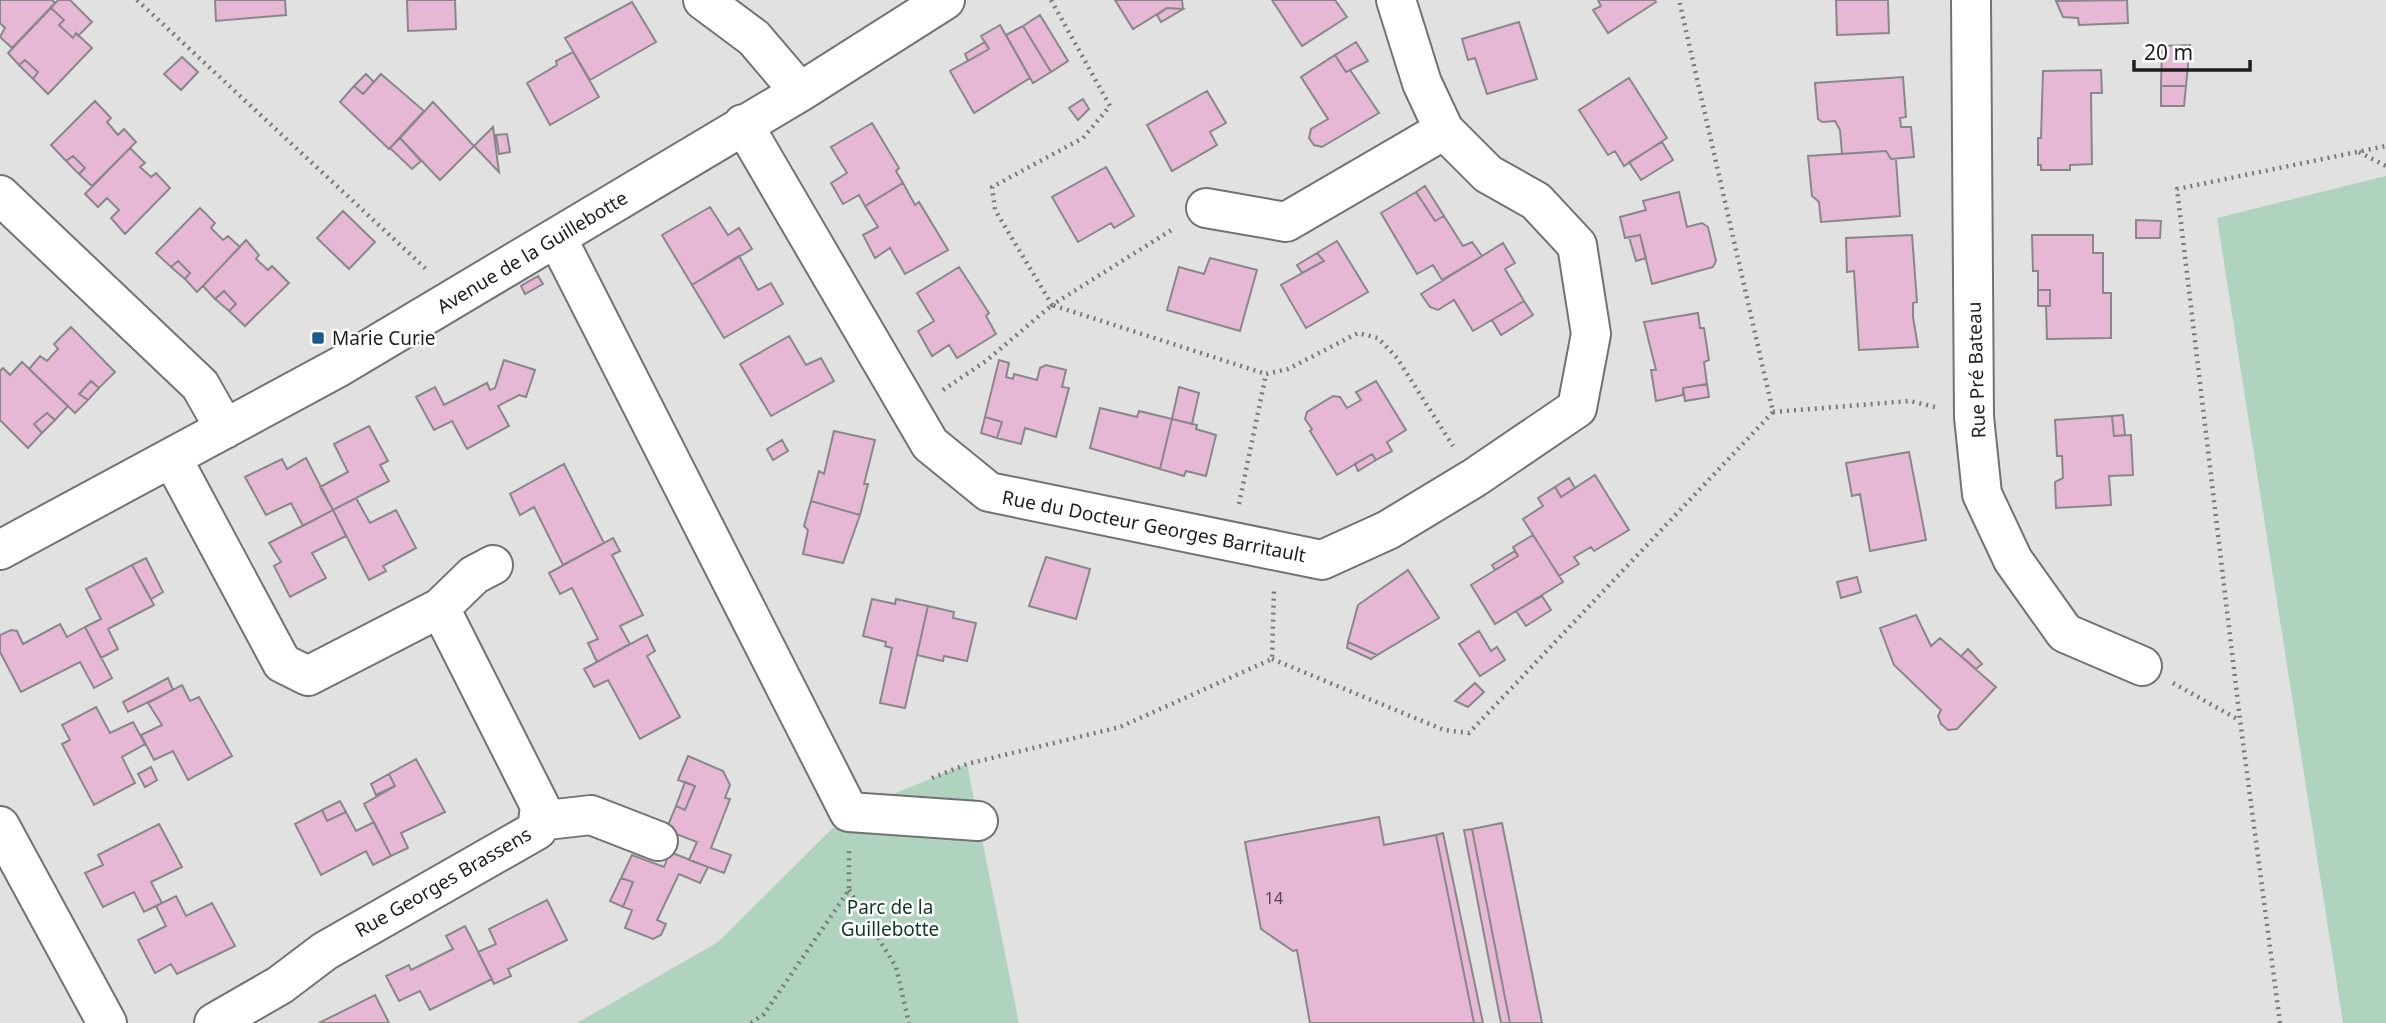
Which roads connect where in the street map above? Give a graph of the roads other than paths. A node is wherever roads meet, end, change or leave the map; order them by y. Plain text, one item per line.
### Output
1 (703, 0) edge
2 (945, 0) edge
3 (1396, 0) edge
4 (1971, 0) edge
5 (800, 92) junction
6 (743, 124) junction
7 (1444, 130) junction
8 (0, 195) edge
9 (1206, 208) road end
10 (556, 238) junction
11 (225, 429) junction
12 (172, 458) junction
13 (0, 550) edge
14 (493, 565) dead end
15 (440, 608) junction
16 (2142, 666) road end
17 (538, 821) junction
18 (978, 821) dead end
19 (0, 826) edge
20 (658, 841) dead end
21 (107, 1023) edge
22 (214, 1023) edge

1 - 5 street
2 - 5 street, Avenue de la Guillebotte
3 - 7 street, Rue du Docteur Georges Barritault
4 - 16 street, Rue Pré Bateau
5 - 6 street, Avenue de la Guillebotte
6 - 7 street, Rue du Docteur Georges Barritault
6 - 10 street, Avenue de la Guillebotte
7 - 9 street
8 - 11 street
10 - 11 street, Avenue de la Guillebotte
10 - 18 street
11 - 12 street, Avenue de la Guillebotte
12 - 13 street, Avenue de la Guillebotte
12 - 15 street
14 - 15 street
15 - 17 street, Rue Georges Brassens
17 - 20 street
17 - 22 street, Rue Georges Brassens
19 - 21 street

